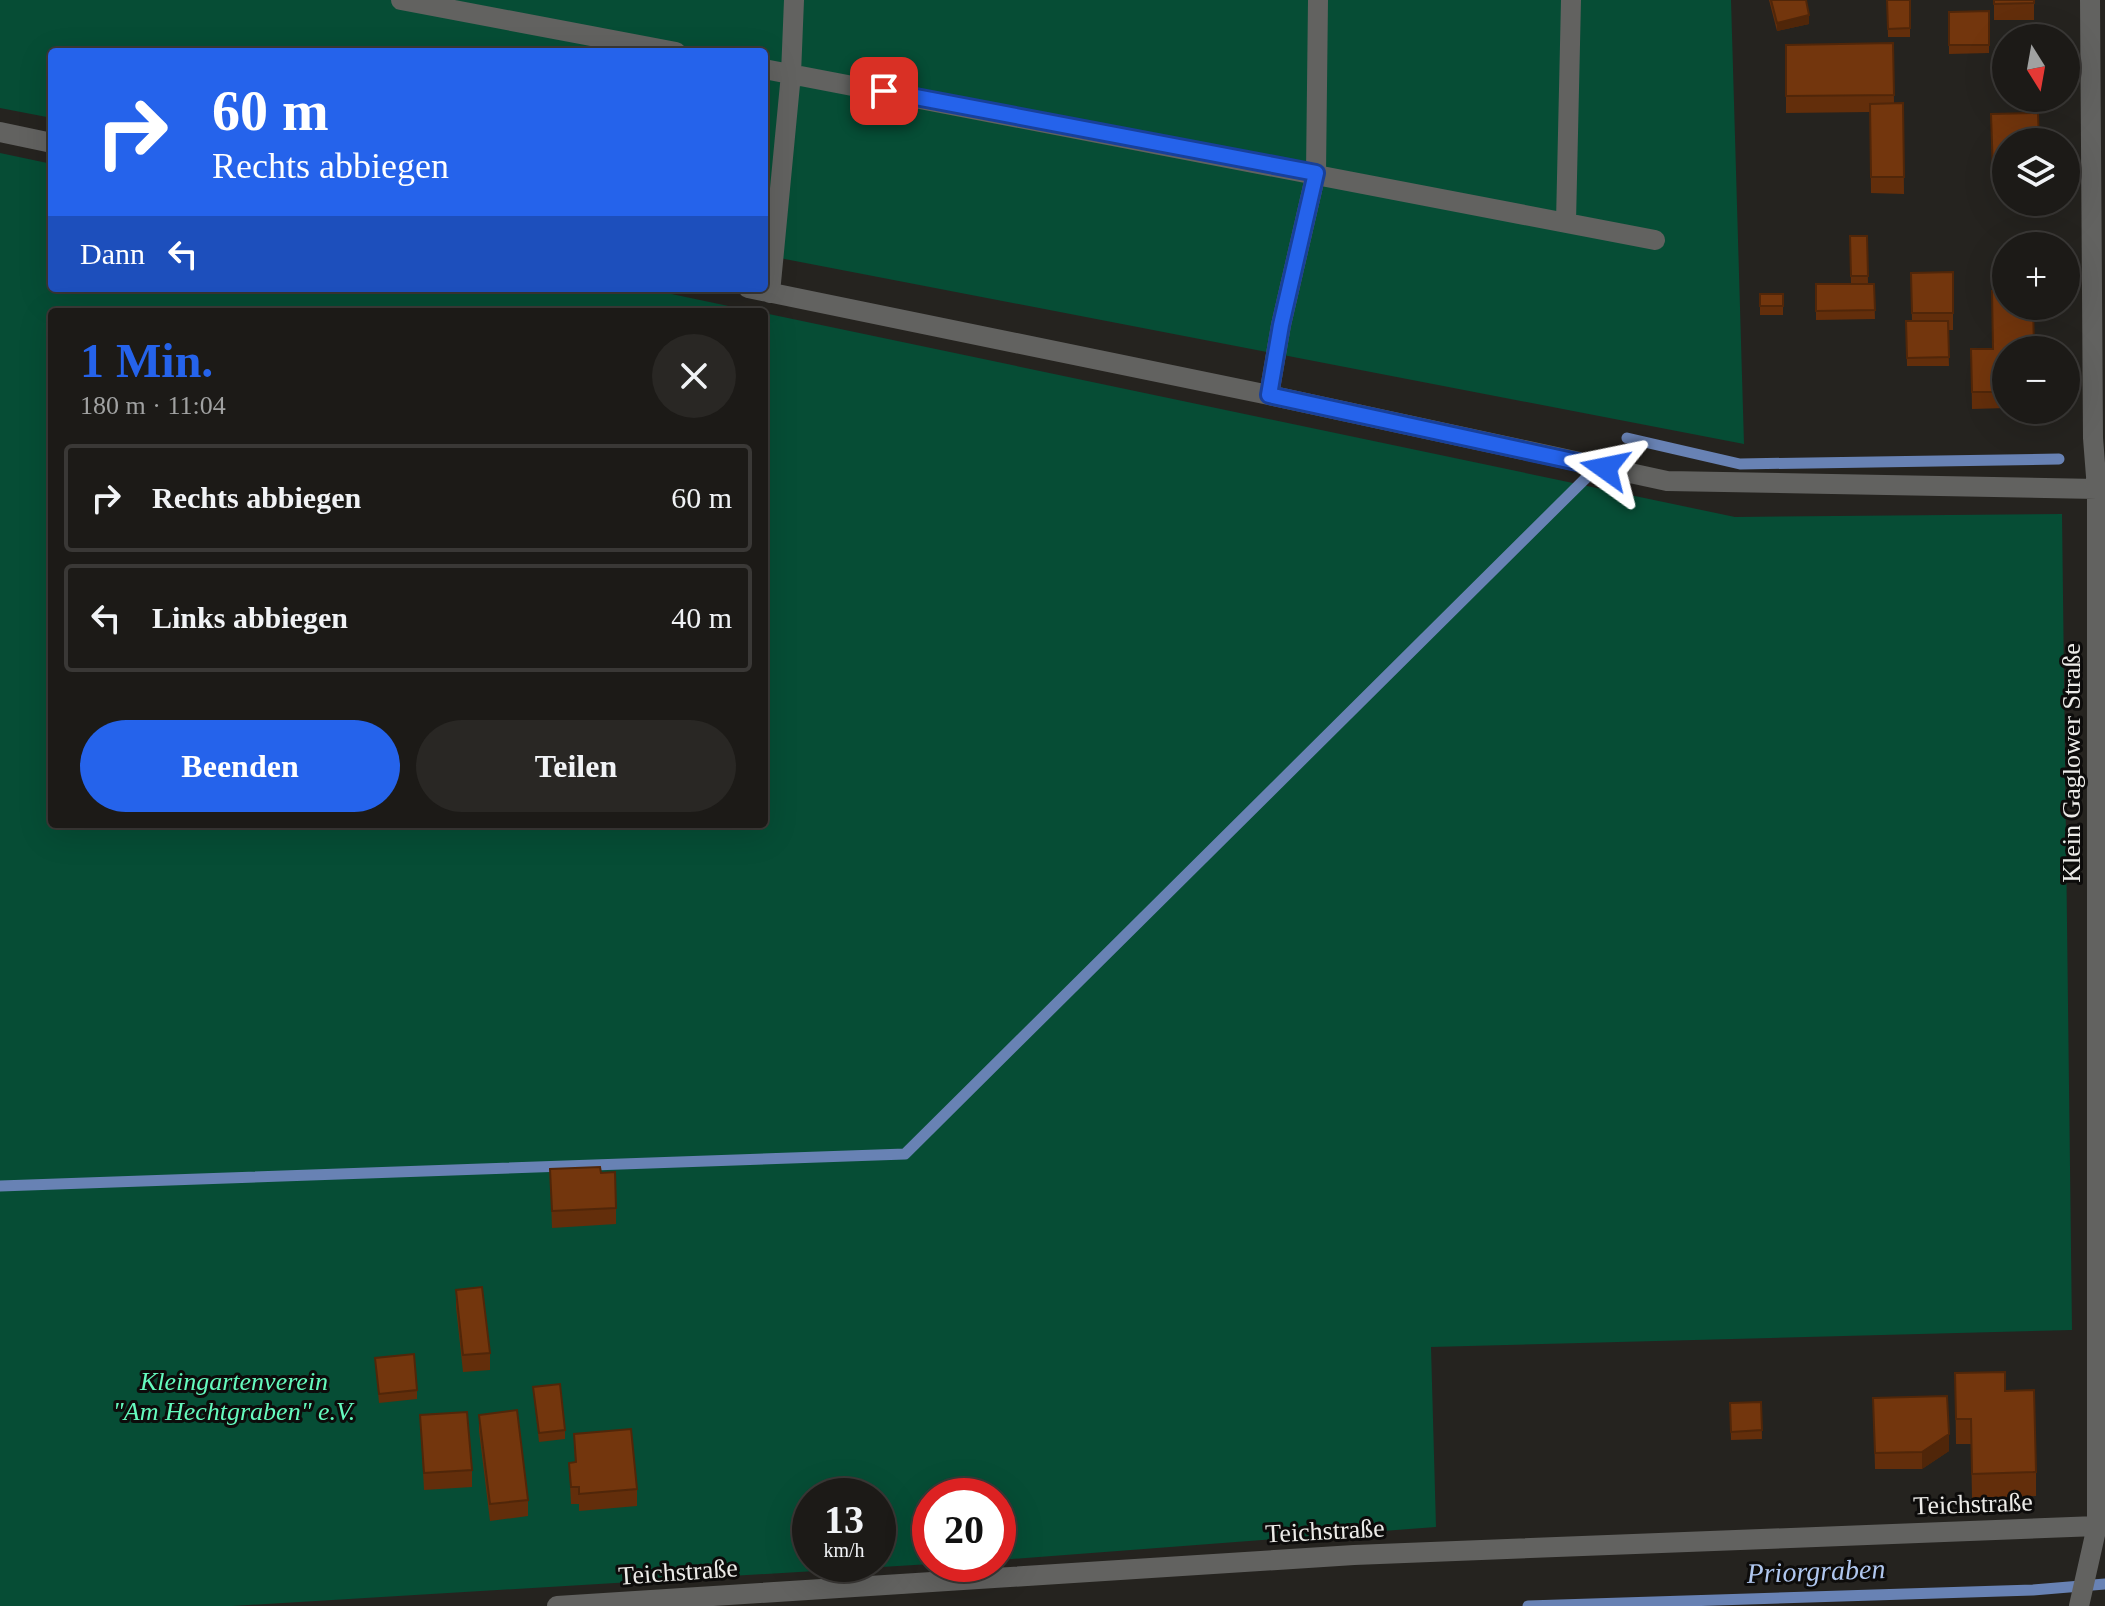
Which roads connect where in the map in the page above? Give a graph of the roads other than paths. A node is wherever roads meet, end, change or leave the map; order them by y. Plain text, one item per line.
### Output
1 (401, 0) edge
2 (794, 0) edge
3 (1318, 0) edge
4 (1571, 0) edge
5 (2090, 0) edge
6 (655, 48) edge
7 (768, 70) edge
8 (791, 74) junction
9 (0, 132) edge
10 (48, 142) edge
11 (1316, 173) junction
12 (2098, 173) edge
13 (1566, 222) junction
14 (1655, 240) dead end
15 (766, 292) edge
16 (770, 293) junction
17 (1269, 395) junction
18 (2097, 489) junction
19 (2097, 1526) junction
20 (557, 1606) edge
21 (2079, 1606) edge

1 - 6 street
2 - 8 street
3 - 11 street
4 - 13 street
5 - 12 street, Klein Gaglower Straße
7 - 8 street
8 - 11 street
8 - 16 street
9 - 10 street
11 - 13 street
11 - 17 street
12 - 18 street, Klein Gaglower Straße
13 - 14 street
15 - 16 street
16 - 17 street
17 - 18 street
18 - 19 street, Klein Gaglower Straße
19 - 20 street, Teichstraße
19 - 21 street, Klein Gaglower Straße

